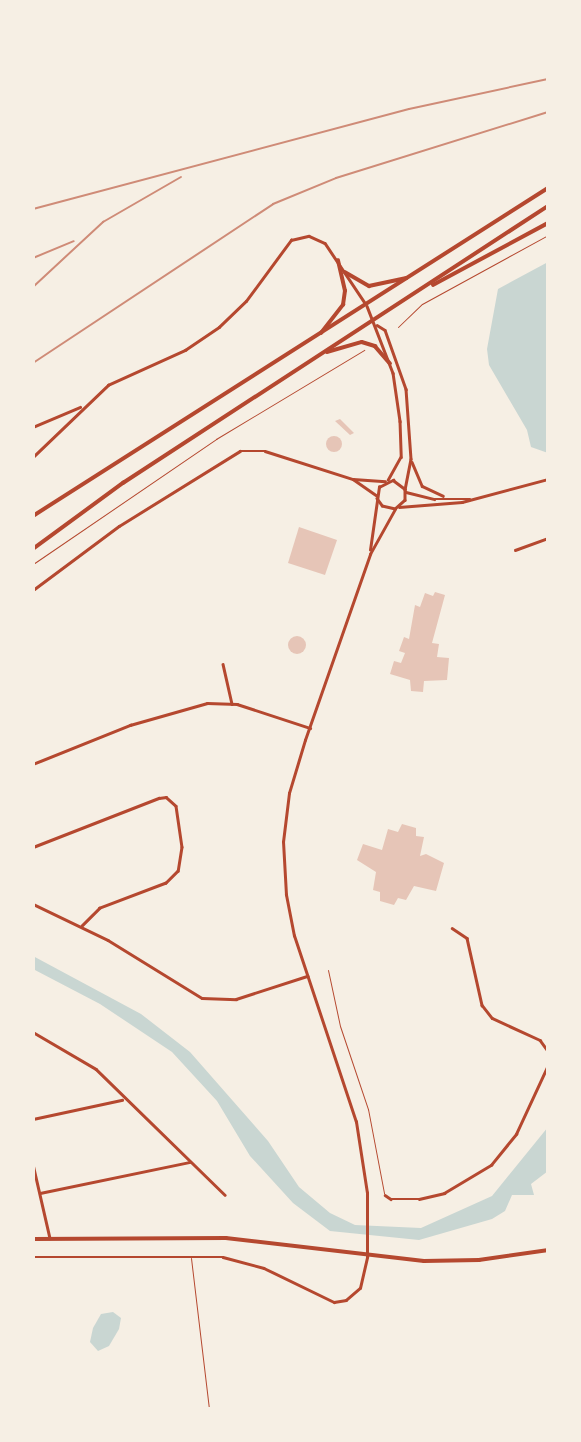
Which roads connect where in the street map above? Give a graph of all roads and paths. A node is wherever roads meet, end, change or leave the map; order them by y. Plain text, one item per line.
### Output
1 (548, 188) edge
2 (548, 206) edge
3 (548, 223) edge
4 (548, 235) edge
5 (338, 261) junction
6 (345, 272) junction
7 (415, 275) junction
8 (410, 297) junction
9 (367, 306) junction
10 (374, 319) junction
11 (377, 325) junction
12 (398, 327) dead end
13 (314, 340) junction
14 (366, 349) dead end
15 (318, 355) junction
16 (390, 363) junction
17 (83, 405) junction
18 (33, 427) edge
19 (33, 457) edge
20 (411, 459) junction
21 (548, 478) edge
22 (353, 479) junction
23 (387, 481) junction
24 (405, 491) junction
25 (377, 497) junction
26 (446, 498) junction
27 (470, 499) junction
28 (397, 508) junction
29 (33, 516) edge
30 (548, 538) edge
31 (33, 549) edge
32 (515, 550) dead end
33 (370, 554) junction
34 (33, 564) edge
35 (33, 590) edge
36 (223, 664) dead end
37 (232, 704) junction
38 (310, 728) junction
39 (33, 764) edge
40 (33, 848) edge
41 (33, 904) edge
42 (82, 926) junction
43 (452, 928) dead end
44 (328, 970) dead end
45 (307, 976) junction
46 (33, 1032) edge
47 (548, 1051) edge
48 (548, 1065) edge
49 (124, 1100) junction
50 (33, 1119) edge
51 (190, 1162) junction
52 (33, 1164) edge
53 (40, 1193) junction
54 (225, 1195) dead end
55 (385, 1195) joint
56 (50, 1238) junction
57 (33, 1239) edge
58 (548, 1250) edge
59 (191, 1255) junction
60 (33, 1257) edge
61 (367, 1257) junction
62 (209, 1409) edge

1 - 7 main road
2 - 8 main road
3 - 8 main road
4 - 12 path
5 - 6 street
5 - 13 main road
5 - 17 street
6 - 7 main road
6 - 9 street
7 - 9 main road
8 - 10 main road
9 - 10 street
9 - 13 main road
10 - 11 street
10 - 15 main road
11 - 16 street
11 - 20 street
13 - 29 main road
14 - 34 path
15 - 16 main road
15 - 31 main road
16 - 23 street
17 - 18 street
17 - 19 street
20 - 24 street
20 - 26 street
21 - 27 street
22 - 23 street
22 - 25 street
22 - 35 street
23 - 24 street
23 - 25 street
24 - 26 street
24 - 28 street
25 - 28 street
25 - 33 street
26 - 27 street
27 - 28 street
28 - 33 street
30 - 32 street
33 - 38 street
36 - 37 street
37 - 38 street
37 - 39 street
38 - 45 street
40 - 42 street
41 - 42 street
42 - 45 street
43 - 47 street
44 - 55 lane
45 - 61 street
46 - 49 street
48 - 55 street
49 - 50 street
49 - 51 street
51 - 53 street
51 - 54 street
52 - 53 street
53 - 56 street
56 - 57 main road
56 - 61 main road
58 - 61 main road
59 - 60 street
59 - 61 street
59 - 62 lane

